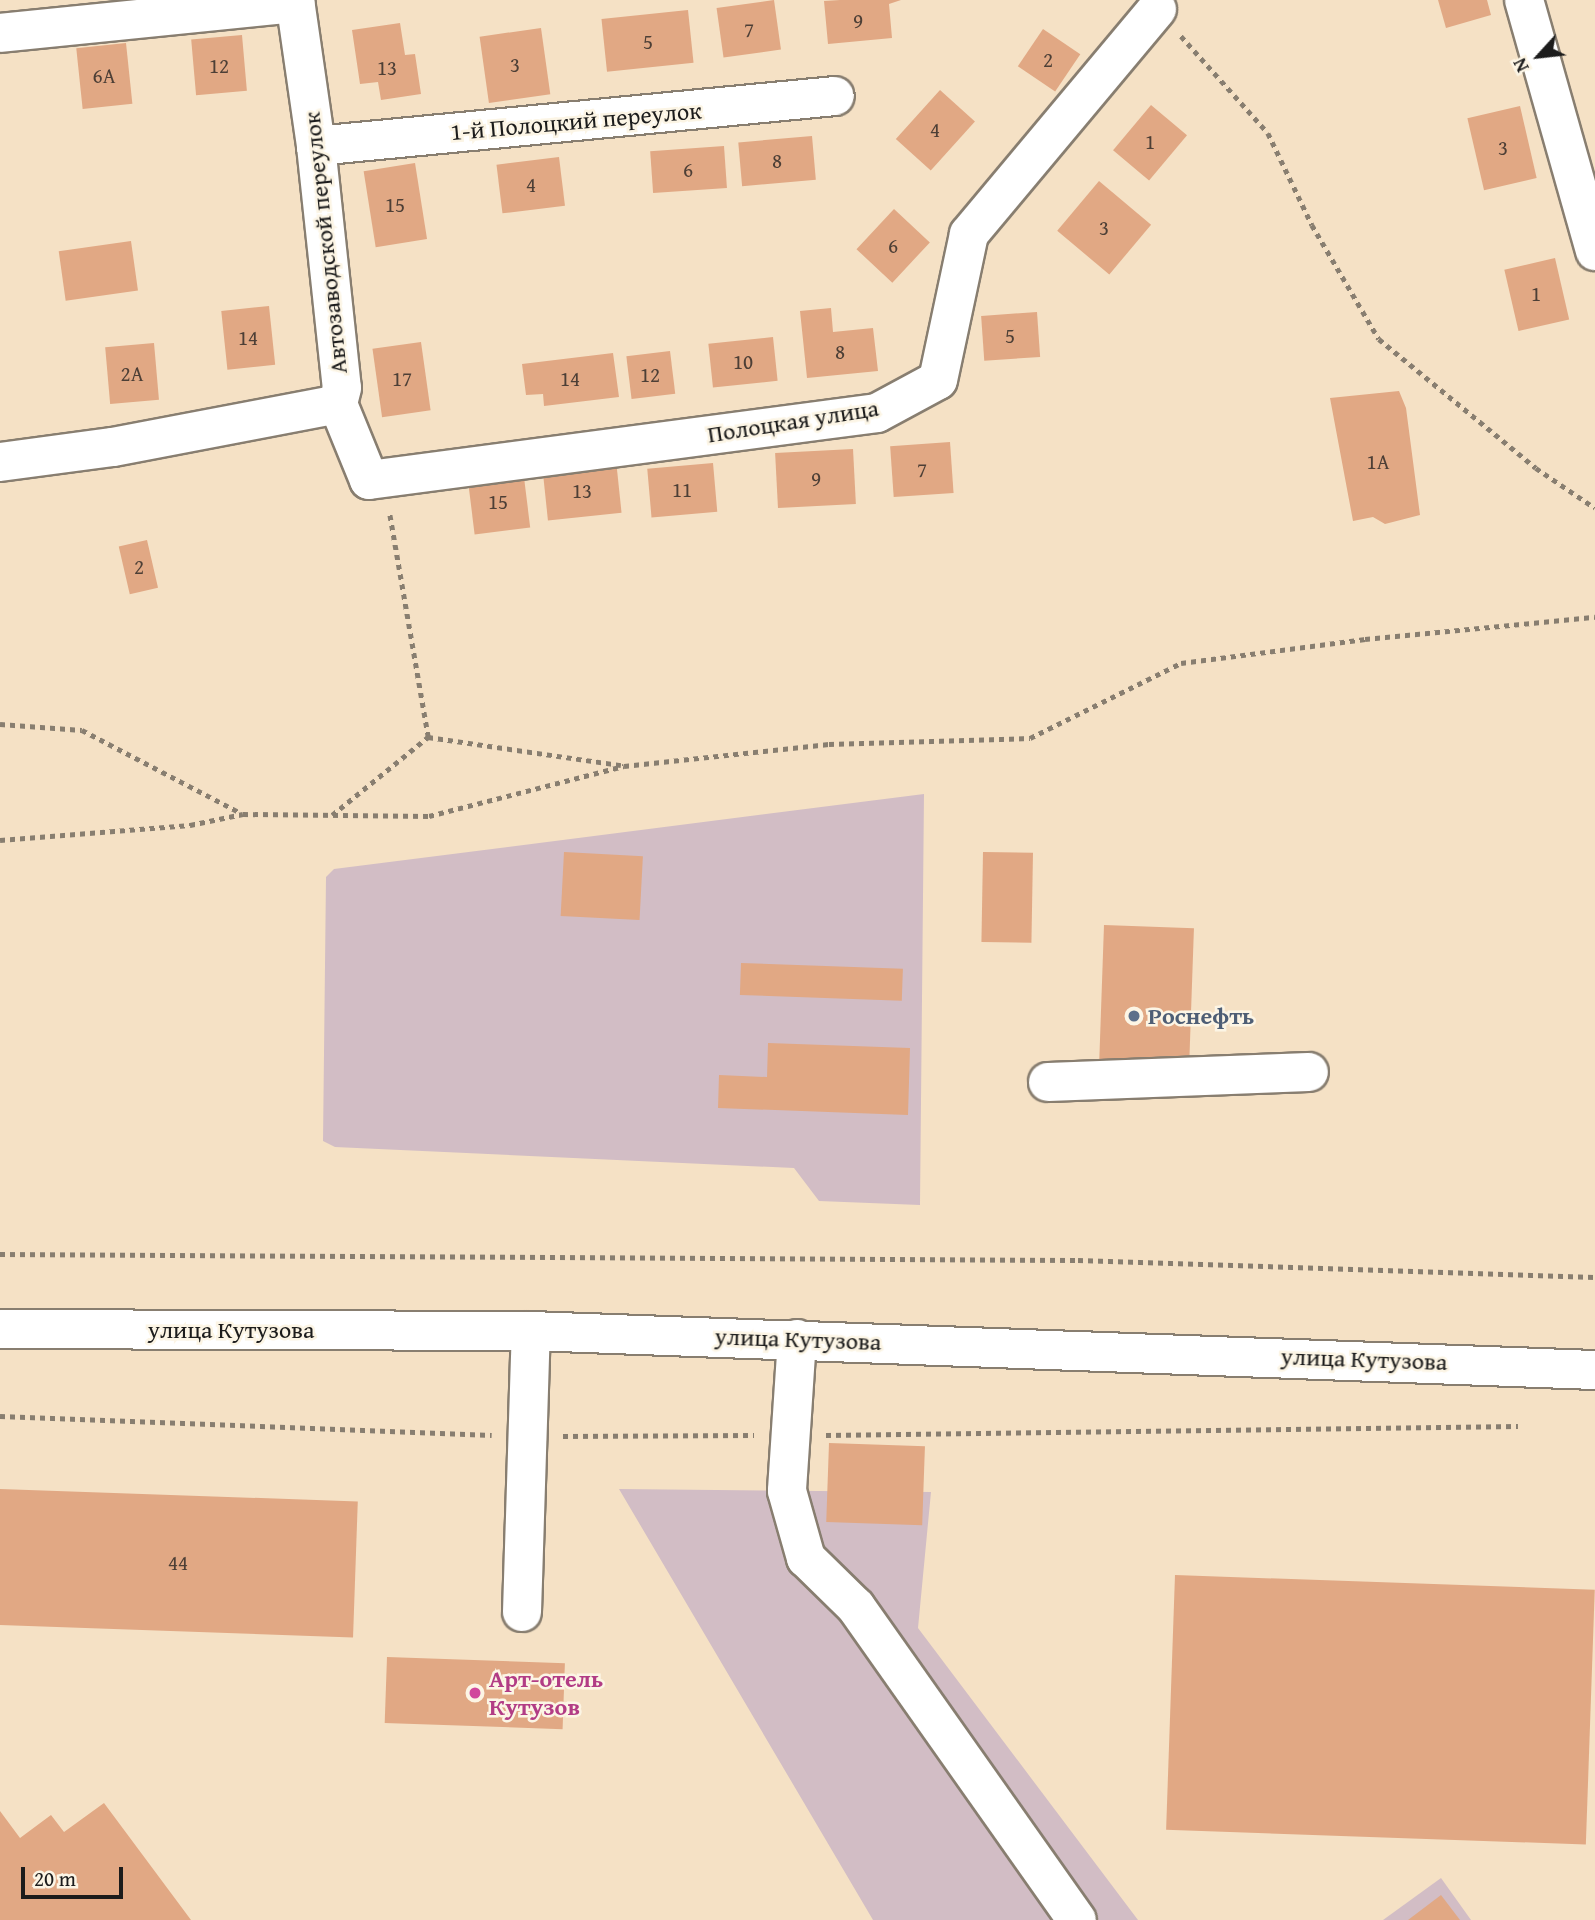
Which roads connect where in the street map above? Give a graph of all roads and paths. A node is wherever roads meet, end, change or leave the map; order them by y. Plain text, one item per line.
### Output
1 (1524, 0) edge
2 (295, 1) edge
3 (1157, 9) joint
4 (0, 33) edge
5 (835, 96) dead end
6 (316, 146) junction
7 (1595, 251) edge
8 (338, 404) junction
9 (0, 462) edge
10 (379, 493) junction
11 (1595, 508) edge
12 (1595, 617) edge
13 (0, 724) edge
14 (428, 737) junction
15 (624, 766) junction
16 (243, 814) junction
17 (332, 815) junction
18 (0, 840) edge
19 (1309, 1072) dead end
20 (1048, 1082) dead end
21 (0, 1254) edge
22 (1595, 1277) edge
23 (0, 1329) edge
24 (531, 1331) junction
25 (797, 1339) junction
26 (1595, 1370) edge
27 (522, 1612) dead end
28 (1077, 1920) edge

1 - 7 street
2 - 4 street
2 - 6 street, Автозаводской переулок
3 - 10 street, Полоцкая улица
3 - 11 path
5 - 6 street, 1-й Полоцкий переулок
6 - 8 street, Автозаводской переулок
8 - 9 street
8 - 10 street, Автозаводской переулок
10 - 14 path
12 - 15 path
13 - 16 path
14 - 15 path
14 - 17 path
15 - 17 path
16 - 17 path
16 - 18 path
19 - 20 street
21 - 22 path
23 - 24 street, улица Кутузова
24 - 25 street, улица Кутузова
24 - 27 street
25 - 26 street, улица Кутузова
25 - 28 street

